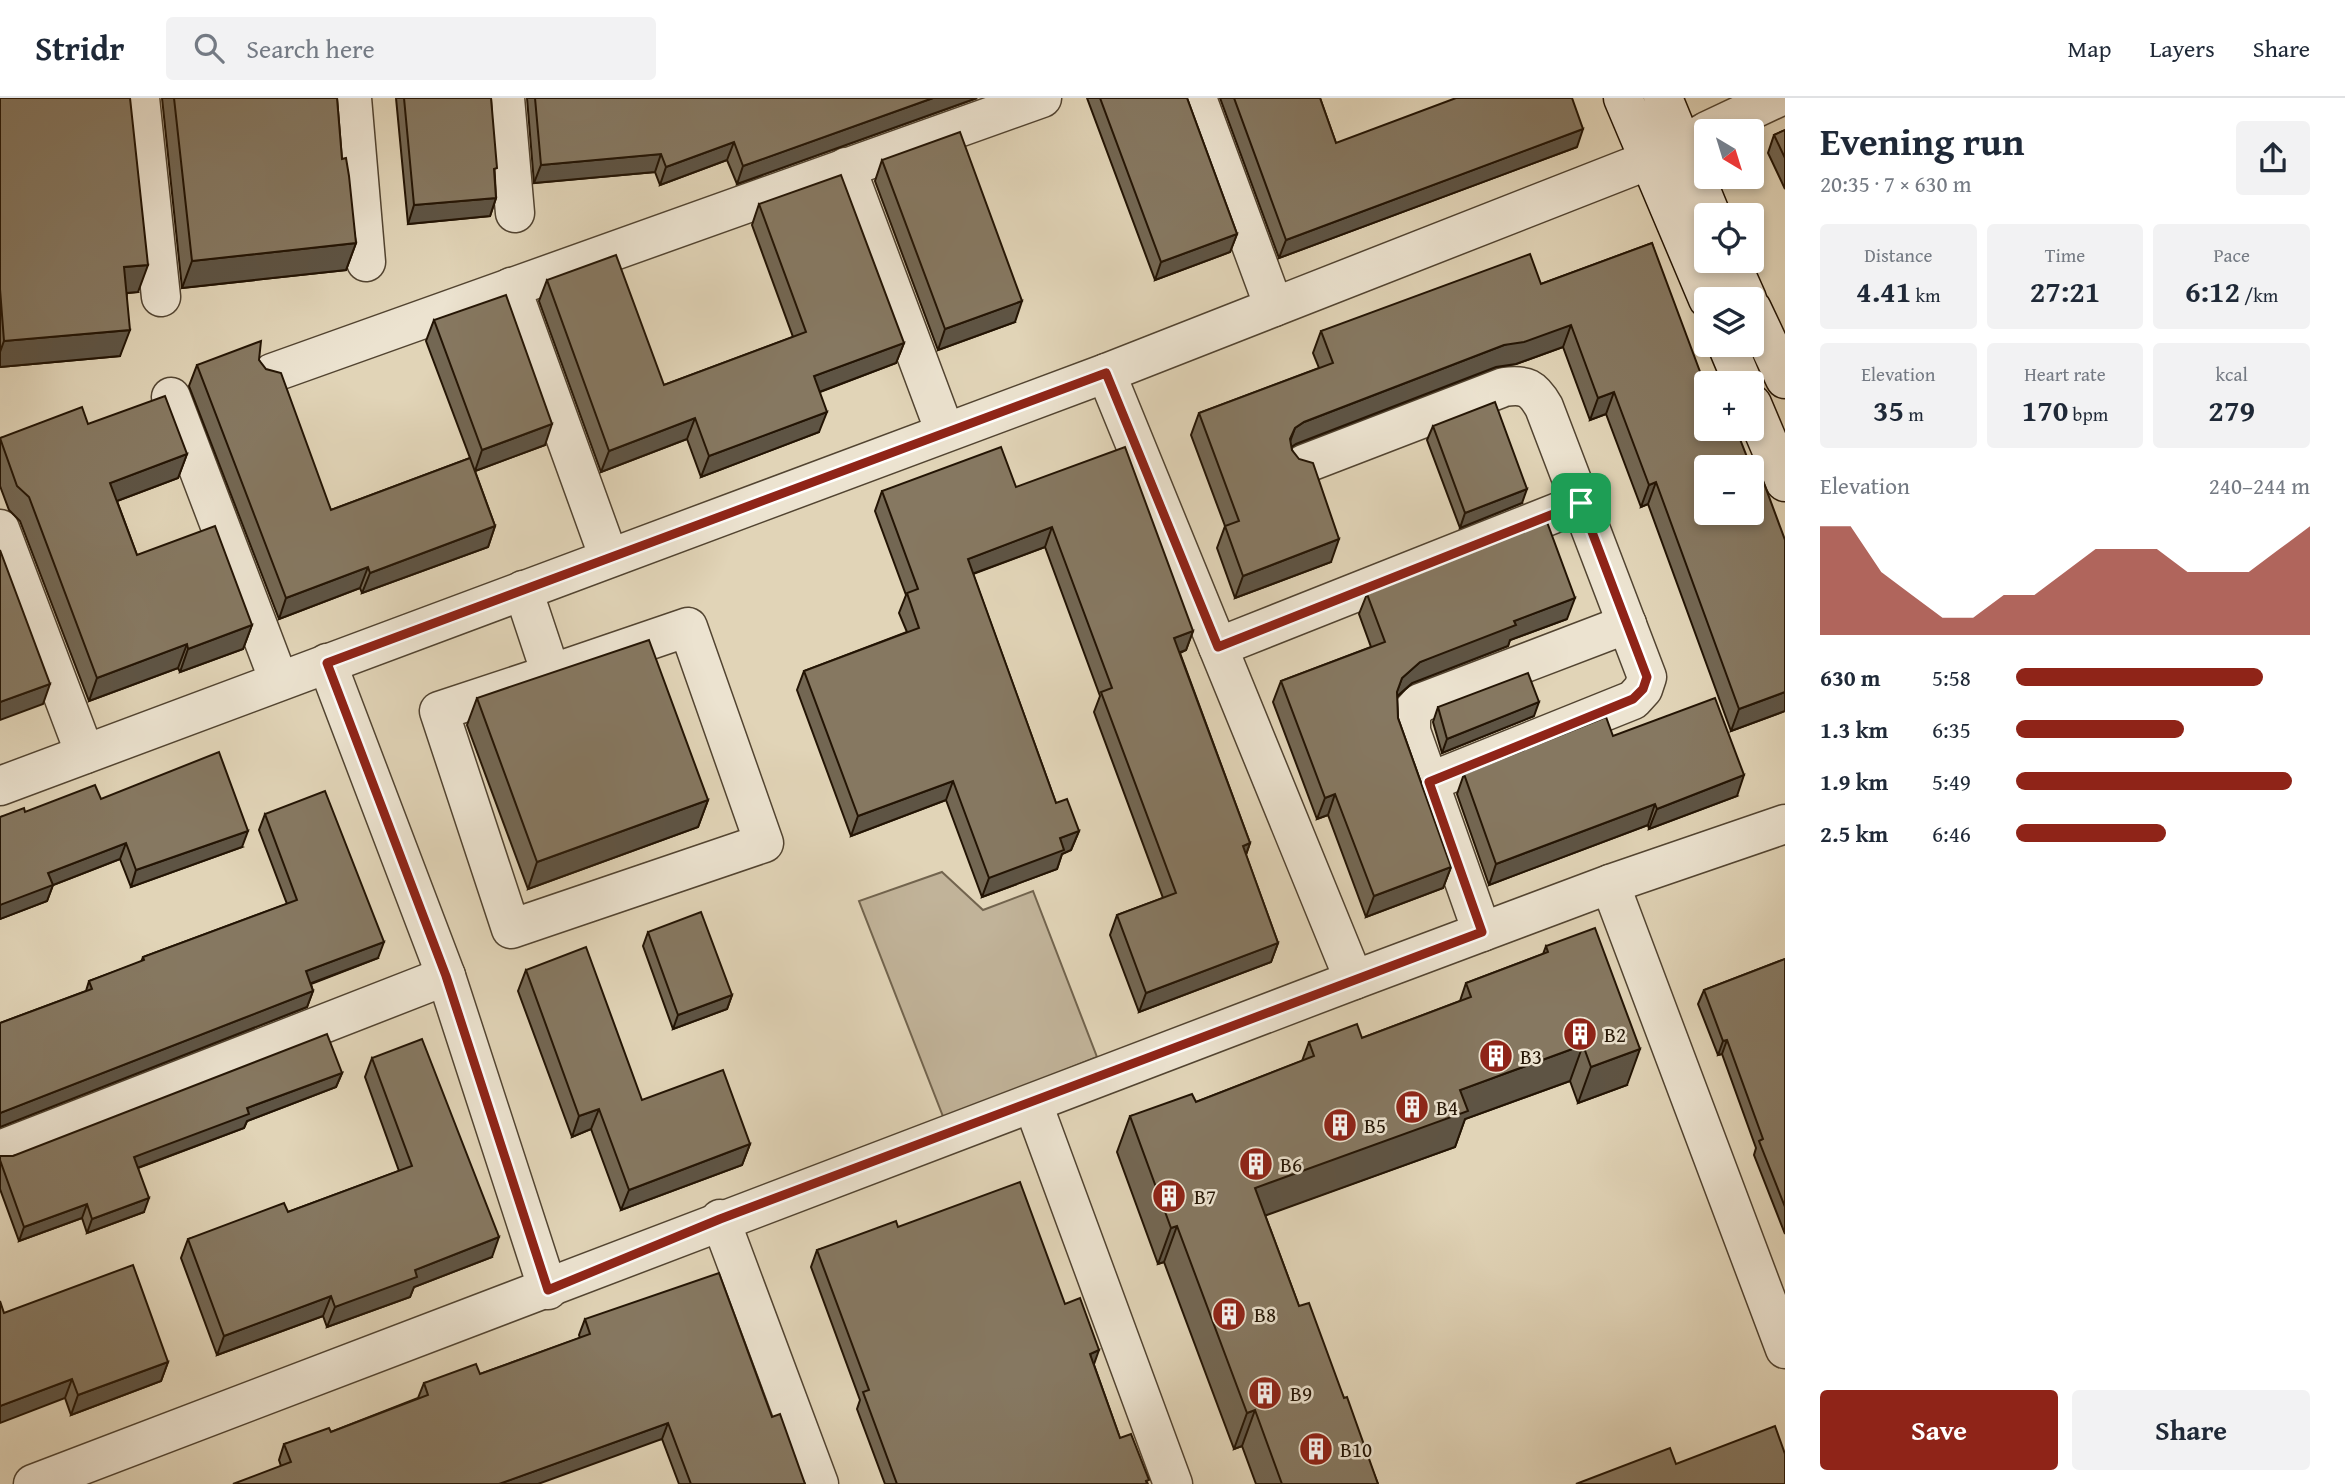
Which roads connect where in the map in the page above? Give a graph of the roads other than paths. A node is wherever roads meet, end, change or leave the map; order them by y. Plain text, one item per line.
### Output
1 (140, 98) edge
2 (352, 98) edge
3 (505, 98) edge
4 (1042, 98) edge
5 (1197, 98) edge
6 (1623, 98) edge
7 (1663, 98) edge
8 (1777, 98) edge
9 (1686, 142) edge
10 (846, 167) junction
11 (1707, 203) edge
12 (515, 213) dead end
13 (366, 262) dead end
14 (511, 287) junction
15 (1705, 287) edge
16 (161, 297) dead end
17 (1274, 307) junction
18 (1764, 334) edge
19 (272, 373) edge
20 (1106, 373) junction
21 (1785, 379) edge
22 (171, 397) dead end
23 (945, 432) junction
24 (1764, 432) edge
25 (1304, 464) edge
26 (1785, 482) edge
27 (1581, 503) junction
28 (0, 528) edge
29 (609, 558) junction
30 (523, 590) junction
31 (1626, 624) junction
32 (1218, 647) junction
33 (327, 663) junction
34 (551, 674) junction
35 (279, 681) junction
36 (85, 754) junction
37 (1429, 782) junction
38 (0, 786) edge
39 (1785, 824) edge
40 (1611, 884) junction
41 (1482, 932) junction
42 (446, 976) junction
43 (1354, 980) junction
44 (1033, 1104) junction
45 (0, 1150) edge
46 (720, 1219) junction
47 (548, 1290) junction
48 (1785, 1349) edge
49 (33, 1484) edge
50 (819, 1484) edge
51 (1173, 1484) edge

1 - 16 street
2 - 13 street
3 - 12 street
4 - 10 street
5 - 17 street
6 - 9 street
7 - 9 street
8 - 9 street
9 - 11 street
9 - 15 street
9 - 17 street
10 - 14 street
10 - 23 street
14 - 19 street
14 - 29 street
17 - 20 street
18 - 21 street
20 - 23 street
20 - 32 street
22 - 35 street
23 - 29 street
24 - 26 street
25 - 27 street
27 - 31 street
27 - 32 street
28 - 36 street
29 - 30 street
30 - 33 street
30 - 34 street
31 - 37 street
31 - 37 street
32 - 43 street
33 - 35 street
33 - 42 street
34 - 34 street
35 - 36 street
36 - 38 street
37 - 41 street
39 - 40 street
40 - 41 street
40 - 48 street
41 - 43 street
42 - 45 street
42 - 47 street
43 - 44 street
44 - 46 street
44 - 51 street
46 - 47 street
46 - 50 street
47 - 49 street

